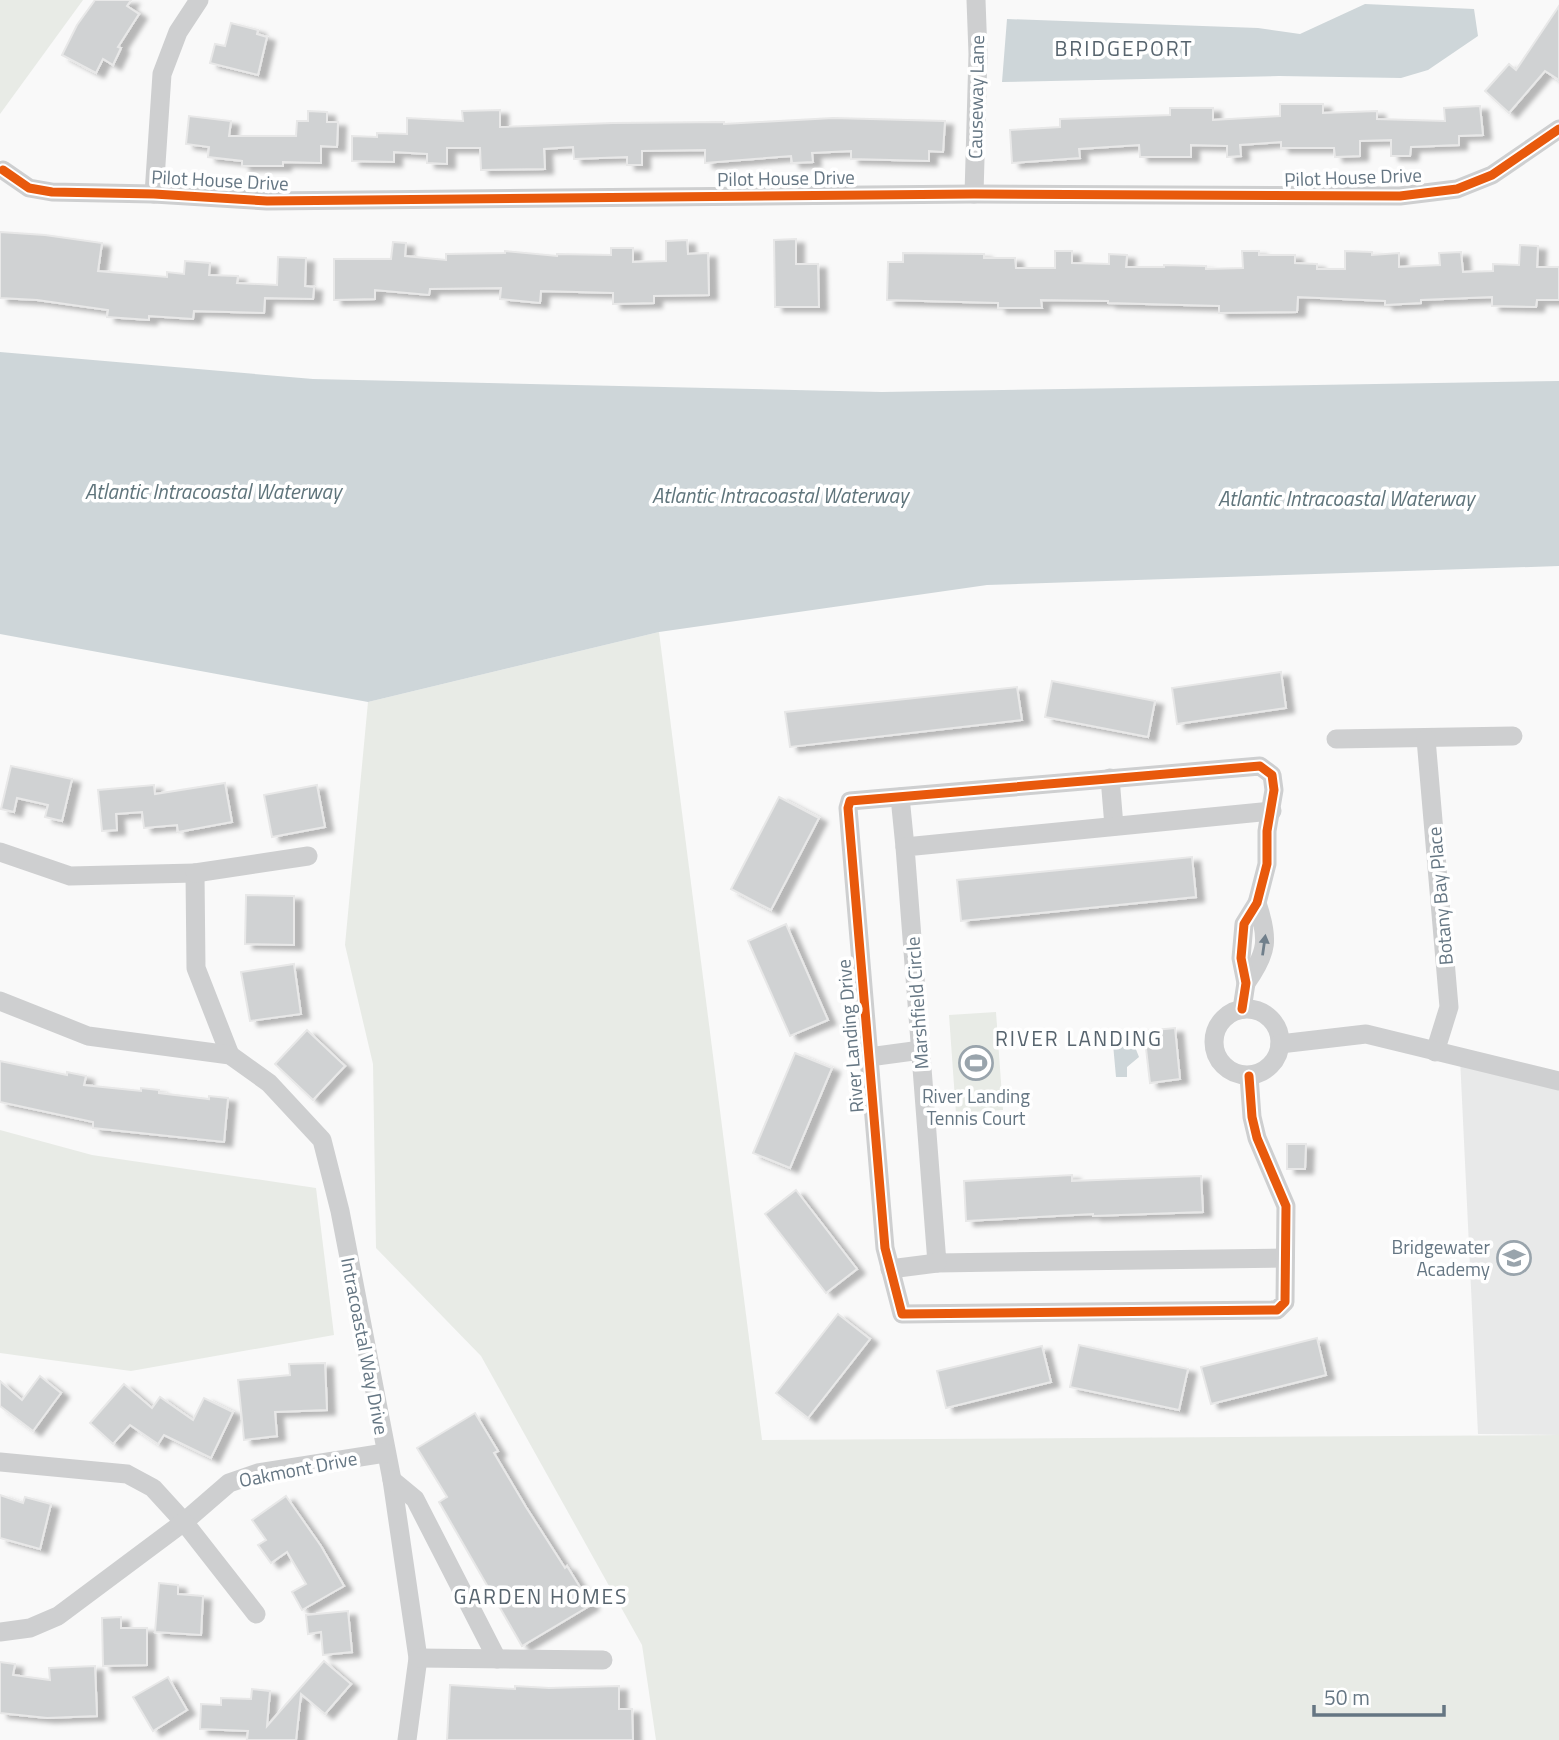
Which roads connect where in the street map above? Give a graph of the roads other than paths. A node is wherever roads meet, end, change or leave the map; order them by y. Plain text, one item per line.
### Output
1 (199, 0) edge
2 (976, 0) edge
3 (1559, 129) edge
4 (3, 170) dead end
5 (154, 194) junction
6 (974, 194) junction
7 (1513, 736) dead end
8 (1426, 739) junction
9 (1336, 740) dead end
10 (1110, 778) junction
11 (900, 797) junction
12 (1272, 811) junction
13 (1114, 826) junction
14 (905, 847) junction
15 (0, 852) edge
16 (308, 856) dead end
17 (195, 873) junction
18 (0, 1002) edge
19 (1242, 1010) junction
20 (1280, 1044) junction
21 (921, 1050) junction
22 (1435, 1052) junction
23 (230, 1055) junction
24 (869, 1058) junction
25 (1249, 1076) junction
26 (1559, 1081) edge
27 (1285, 1258) junction
28 (937, 1264) junction
29 (890, 1269) junction
30 (385, 1453) junction
31 (0, 1462) edge
32 (392, 1480) junction
33 (184, 1522) junction
34 (256, 1614) dead end
35 (0, 1632) edge
36 (418, 1658) junction
37 (497, 1659) junction
38 (603, 1660) dead end
39 (407, 1740) edge

1 - 5 street
2 - 6 street, Causeway Lane
3 - 6 street, Pilot House Drive
4 - 5 street, Pilot House Drive
5 - 6 street, Pilot House Drive
7 - 8 street
8 - 9 street
8 - 22 street, Botany Bay Place
10 - 11 street, River Landing Drive
10 - 12 street, River Landing Drive
10 - 13 street
11 - 14 street, Marshfield Circle
11 - 24 street, River Landing Drive
12 - 13 street
12 - 19 street, River Landing Drive
13 - 14 street
14 - 21 street, Marshfield Circle
15 - 17 street
16 - 17 street
17 - 23 street
18 - 23 street
19 - 20 street
19 - 25 street
20 - 22 street
20 - 25 street
21 - 24 street
21 - 28 street, Marshfield Circle
22 - 26 street
23 - 30 street, Intracoastal Way Drive
24 - 29 street, River Landing Drive
25 - 27 street, River Landing Drive
27 - 28 street
27 - 29 street, River Landing Drive
28 - 29 street
30 - 32 street, Intracoastal Way Drive
30 - 33 street, Oakmont Drive
31 - 33 street
32 - 36 street, Intracoastal Way Drive
32 - 37 street
33 - 34 street
33 - 35 street, Oakmont Drive
36 - 37 street
36 - 39 street, Intracoastal Way Drive
37 - 38 street

